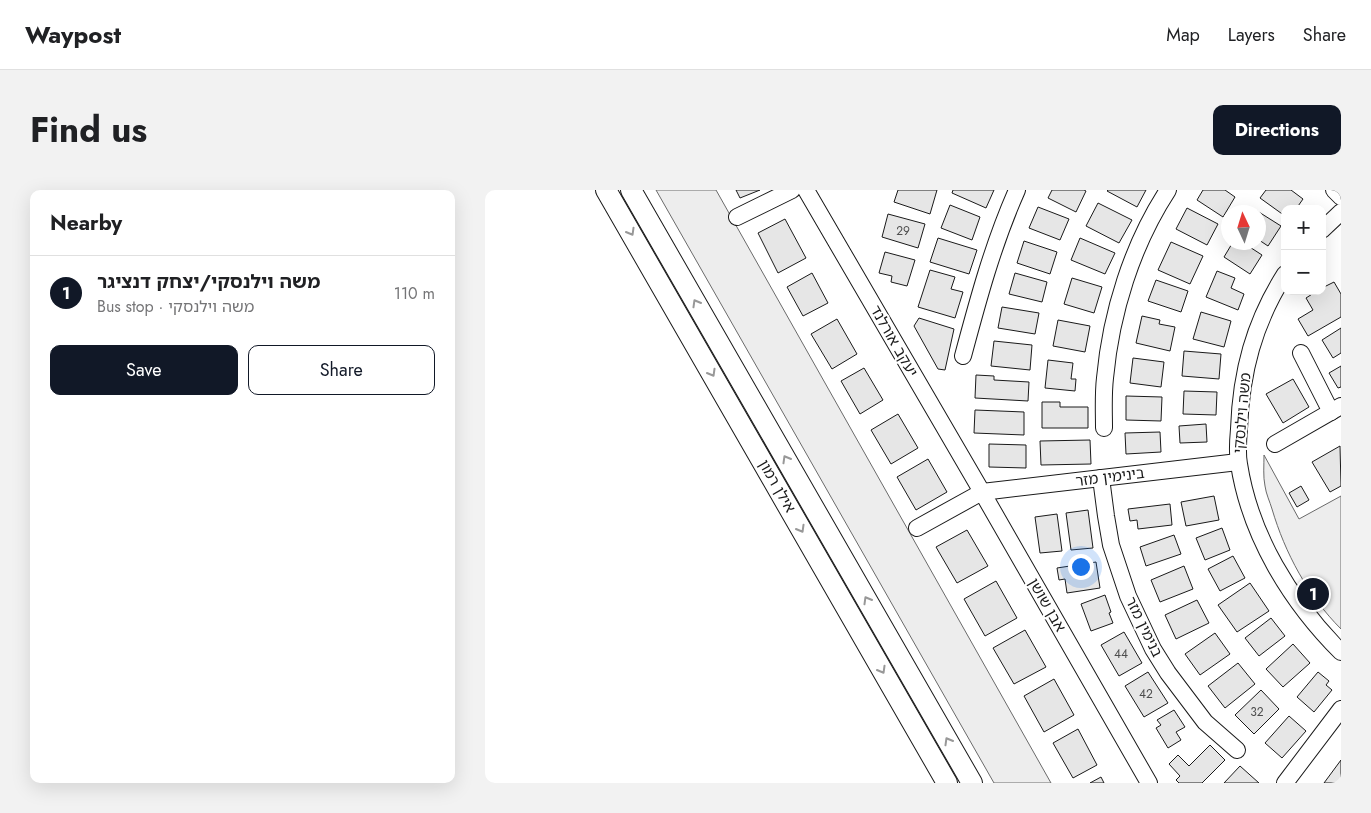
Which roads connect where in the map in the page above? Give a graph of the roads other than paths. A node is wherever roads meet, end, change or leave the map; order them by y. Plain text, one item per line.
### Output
1 (606, 190) edge
2 (631, 190) edge
3 (793, 190) edge
4 (806, 190) edge
5 (1017, 190) edge
6 (1168, 190) edge
7 (1334, 190) edge
8 (1341, 197) edge
9 (1341, 212) edge
10 (737, 217) dead end
11 (1326, 226) edge
12 (1281, 280) edge
13 (1301, 353) dead end
14 (963, 356) dead end
15 (1336, 409) edge
16 (1104, 428) dead end
17 (1275, 444) dead end
18 (1239, 462) junction
19 (1101, 478) junction
20 (982, 492) junction
21 (917, 528) dead end
22 (1341, 652) edge
23 (1341, 709) edge
24 (1237, 750) dead end
25 (947, 783) edge
26 (972, 783) edge
27 (1149, 783) edge
28 (1285, 783) edge

1 -> 25 main road, אילן רמון
26 -> 2 main road, אילן רמון
3 - 10 street
4 - 20 street, יעקב אורלנד
5 - 14 street
6 - 16 street
7 - 8 street
9 - 11 street
12 - 18 street, משה וילנסקי
13 - 15 street
15 - 17 street
18 - 19 street, בינימין מזר
18 - 22 street, משה וילנסקי
19 - 20 street, בינימין מזר
19 - 24 street, בנימין מזר
20 - 21 street
20 - 27 street, אבן שושן
23 - 28 street

